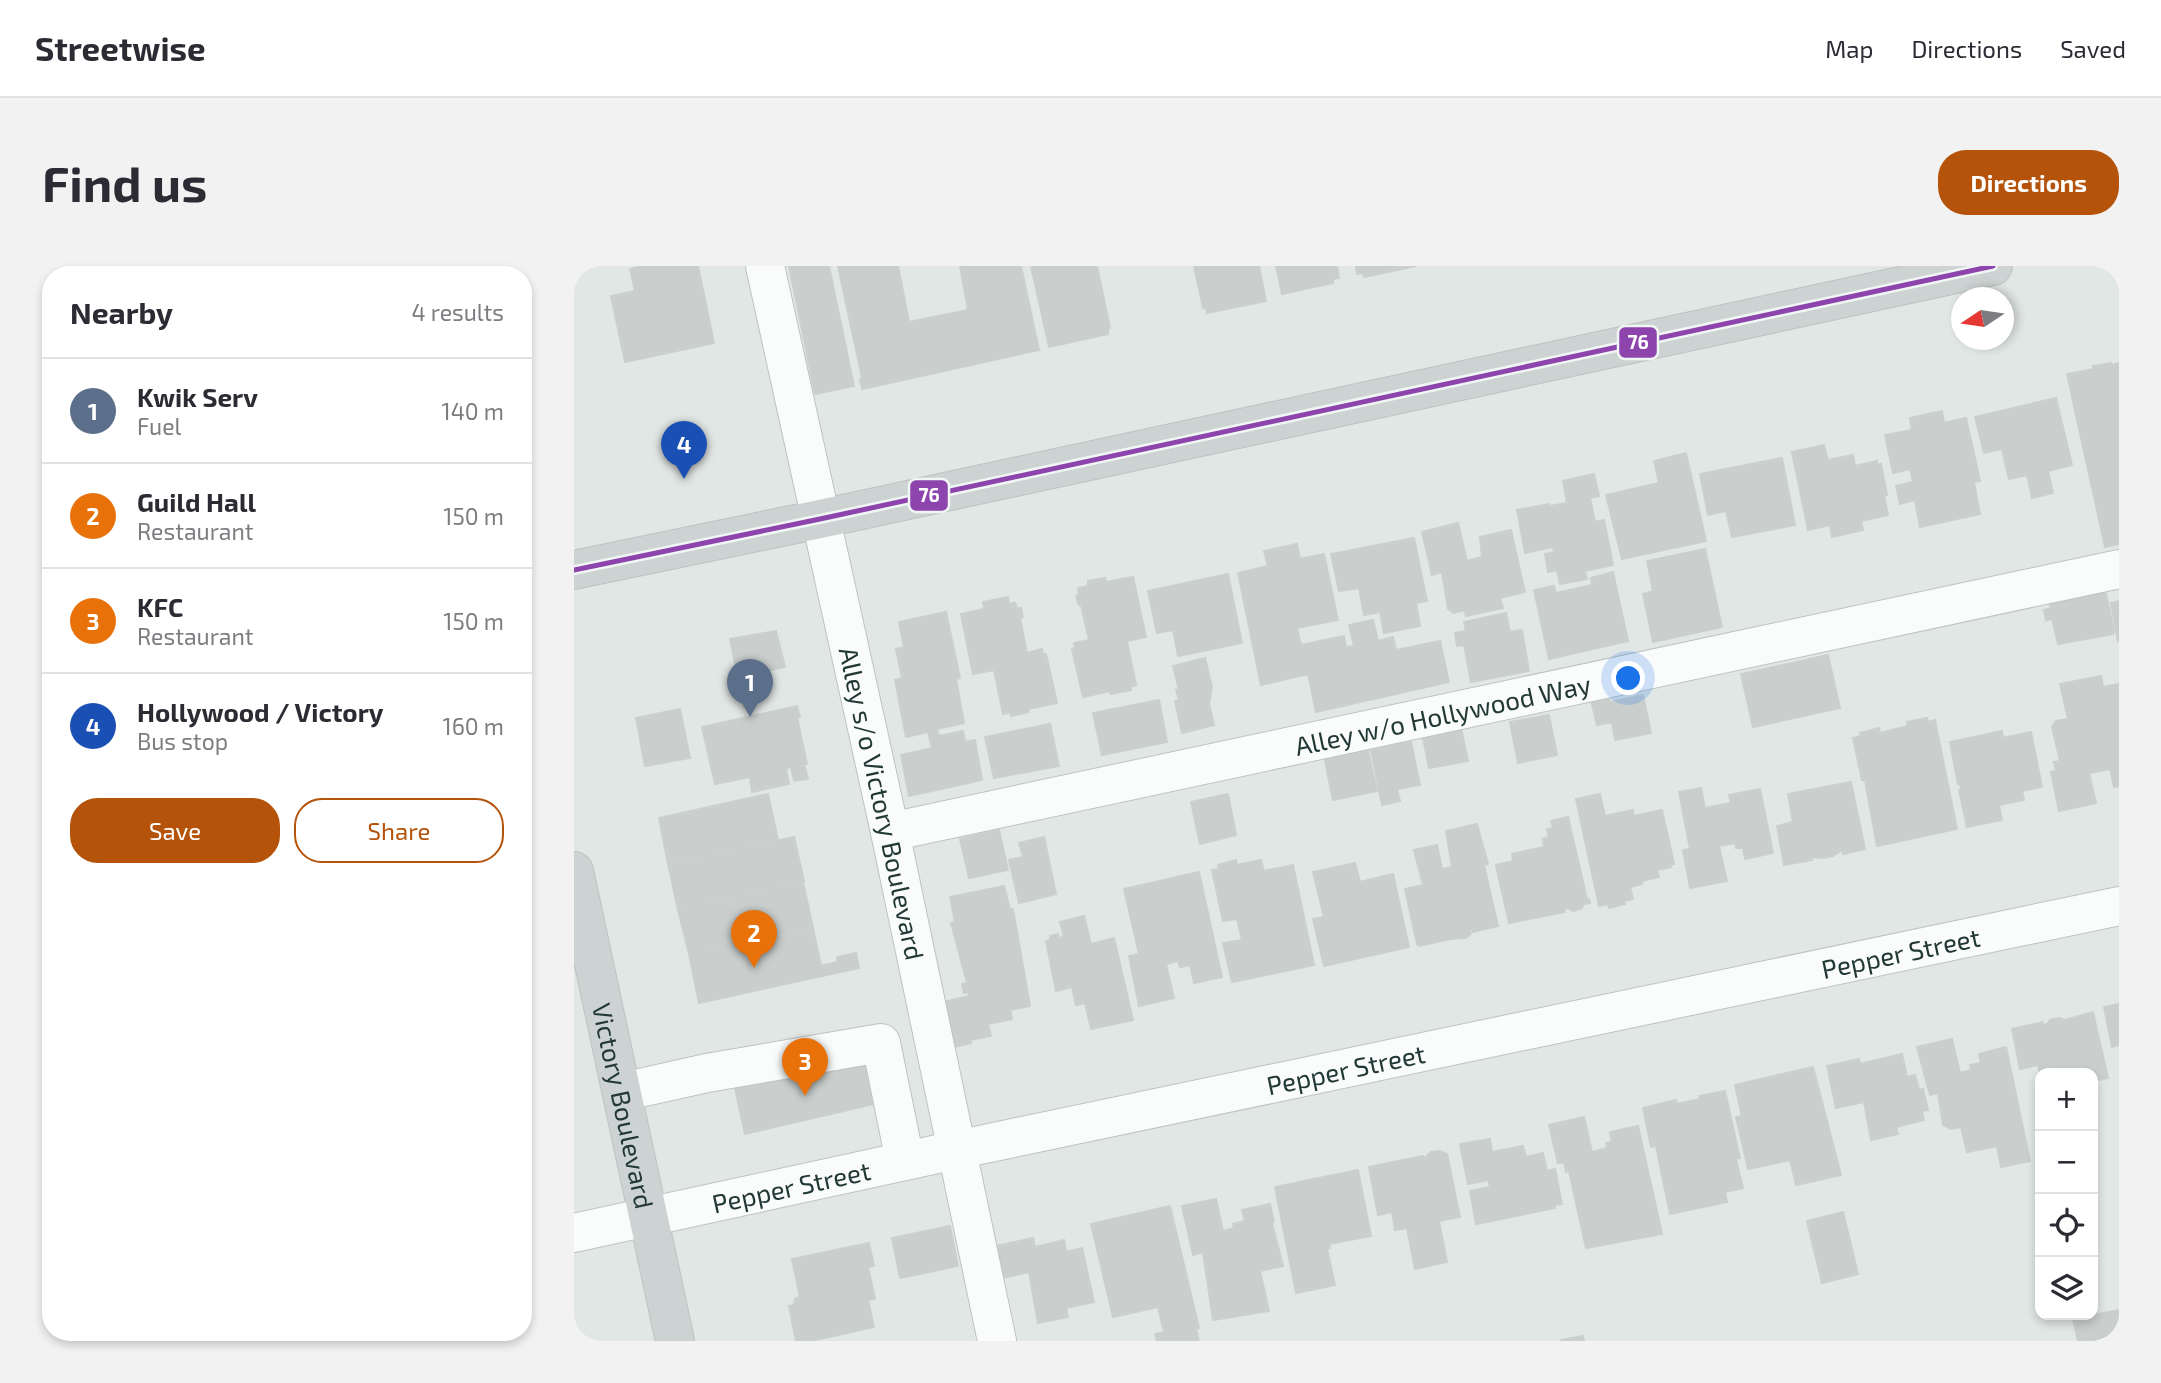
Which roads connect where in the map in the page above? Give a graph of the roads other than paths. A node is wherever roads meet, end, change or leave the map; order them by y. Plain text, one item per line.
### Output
1 (765, 266) edge
2 (1993, 266) edge
3 (820, 519) junction
4 (2119, 569) edge
5 (574, 570) edge
6 (890, 832) junction
7 (574, 871) edge
8 (2119, 906) edge
9 (622, 1092) junction
10 (956, 1150) junction
11 (905, 1161) junction
12 (649, 1216) junction
13 (574, 1233) edge
14 (675, 1341) edge
15 (997, 1341) edge

1 - 3 street, Alley s/o Victory Boulevard
2 - 3 main road
3 - 5 main road
3 - 6 street, Alley s/o Victory Boulevard
4 - 6 street, Alley w/o Hollywood Way
6 - 10 street, Alley s/o Victory Boulevard
7 - 9 main road, Victory Boulevard
8 - 10 street, Pepper Street
9 - 11 street
9 - 12 main road, Victory Boulevard
10 - 11 street, Pepper Street
10 - 15 street, Alley s/o Victory Boulevard
11 - 12 street, Pepper Street
12 - 13 street, Pepper Street
12 - 14 main road, Victory Boulevard

